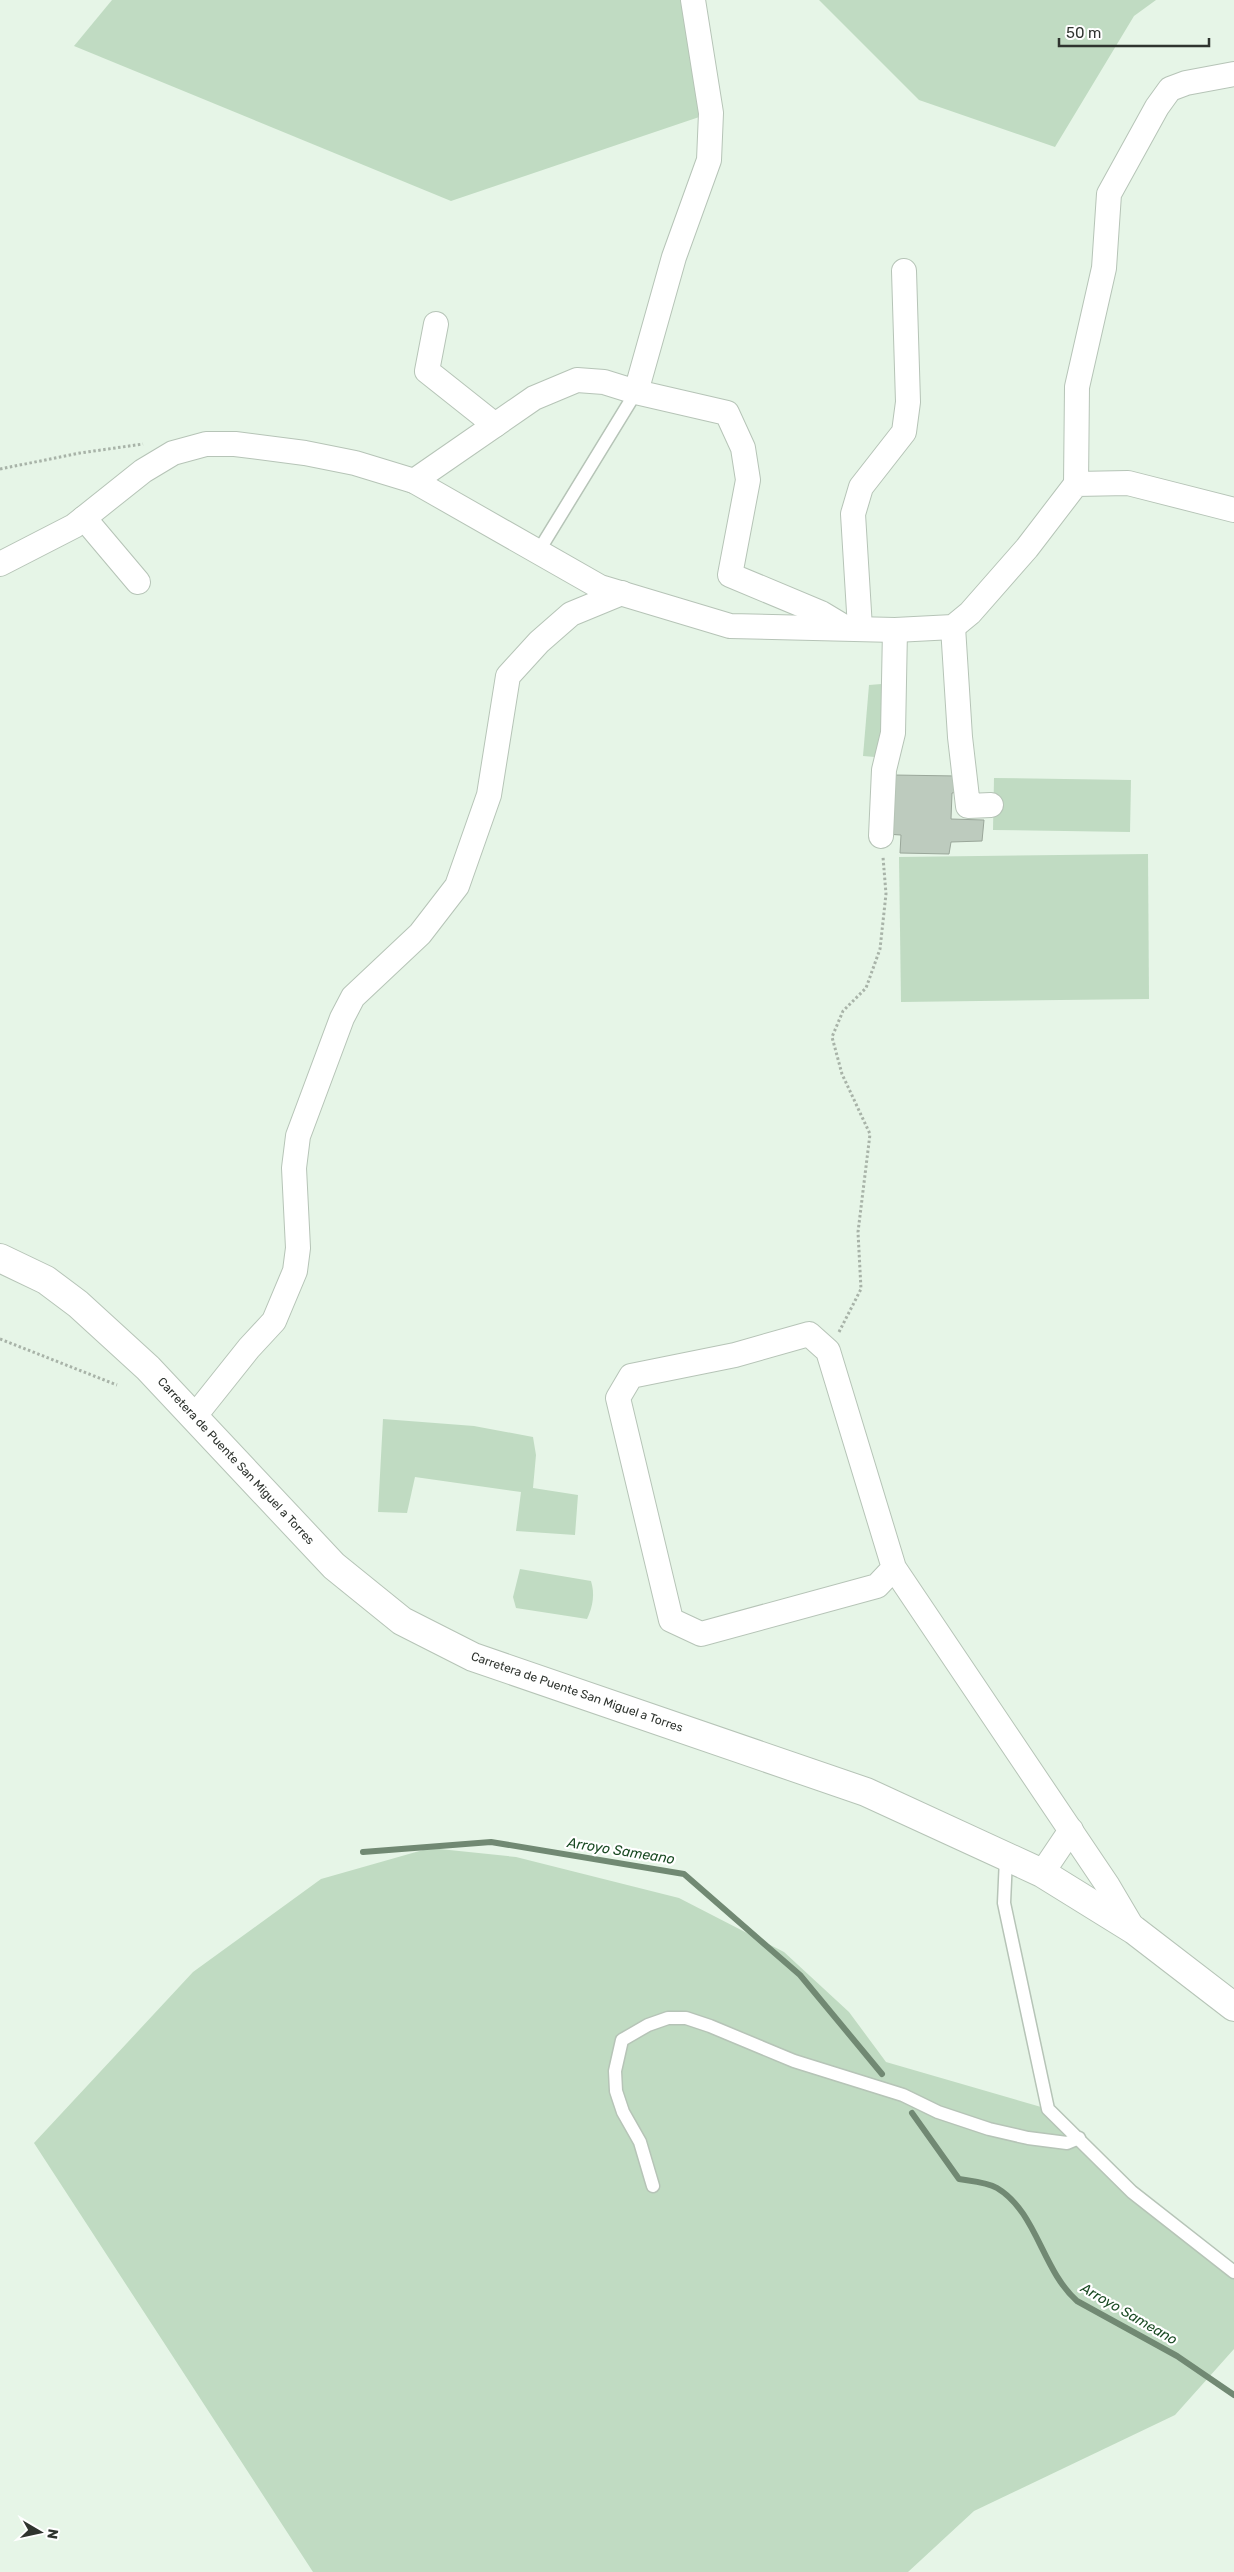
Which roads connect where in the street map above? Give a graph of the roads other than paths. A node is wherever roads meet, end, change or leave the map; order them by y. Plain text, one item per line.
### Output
1 (693, 0) edge
2 (1234, 74) edge
3 (904, 271) dead end
4 (436, 324) dead end
5 (636, 392) junction
6 (494, 425) junction
7 (414, 481) junction
8 (1076, 484) junction
9 (1234, 510) edge
10 (84, 518) junction
11 (538, 552) junction
12 (0, 564) edge
13 (138, 582) dead end
14 (622, 593) junction
15 (954, 627) junction
16 (854, 628) junction
17 (895, 630) junction
18 (991, 805) dead end
19 (881, 836) road end
20 (0, 1258) edge
21 (194, 1417) junction
22 (894, 1568) junction
23 (1071, 1830) junction
24 (1006, 1858) junction
25 (1042, 1873) junction
26 (1134, 1930) junction
27 (1234, 2007) edge
28 (1079, 2138) junction
29 (653, 2186) dead end
30 (1234, 2272) edge

1 - 5 street
2 - 8 street
3 - 16 street
4 - 6 street
5 - 6 street
5 - 11 lane
5 - 16 street
6 - 7 street
7 - 10 street
7 - 11 street
8 - 9 street
8 - 15 street
10 - 12 street
10 - 13 street
11 - 14 street
14 - 16 street
14 - 21 street
15 - 17 street
15 - 18 street
16 - 17 street
17 - 19 street
20 - 21 street, Carretera de Puente San Miguel a Torres
21 - 24 street, Carretera de Puente San Miguel a Torres
22 - 22 street
22 - 23 street
23 - 25 street
23 - 26 street
24 - 25 street, Carretera de Puente San Miguel a Torres
24 - 28 lane
25 - 26 street, Carretera de Puente San Miguel a Torres
26 - 27 street, Carretera de Puente San Miguel a Torres
28 - 29 lane
28 - 30 lane

